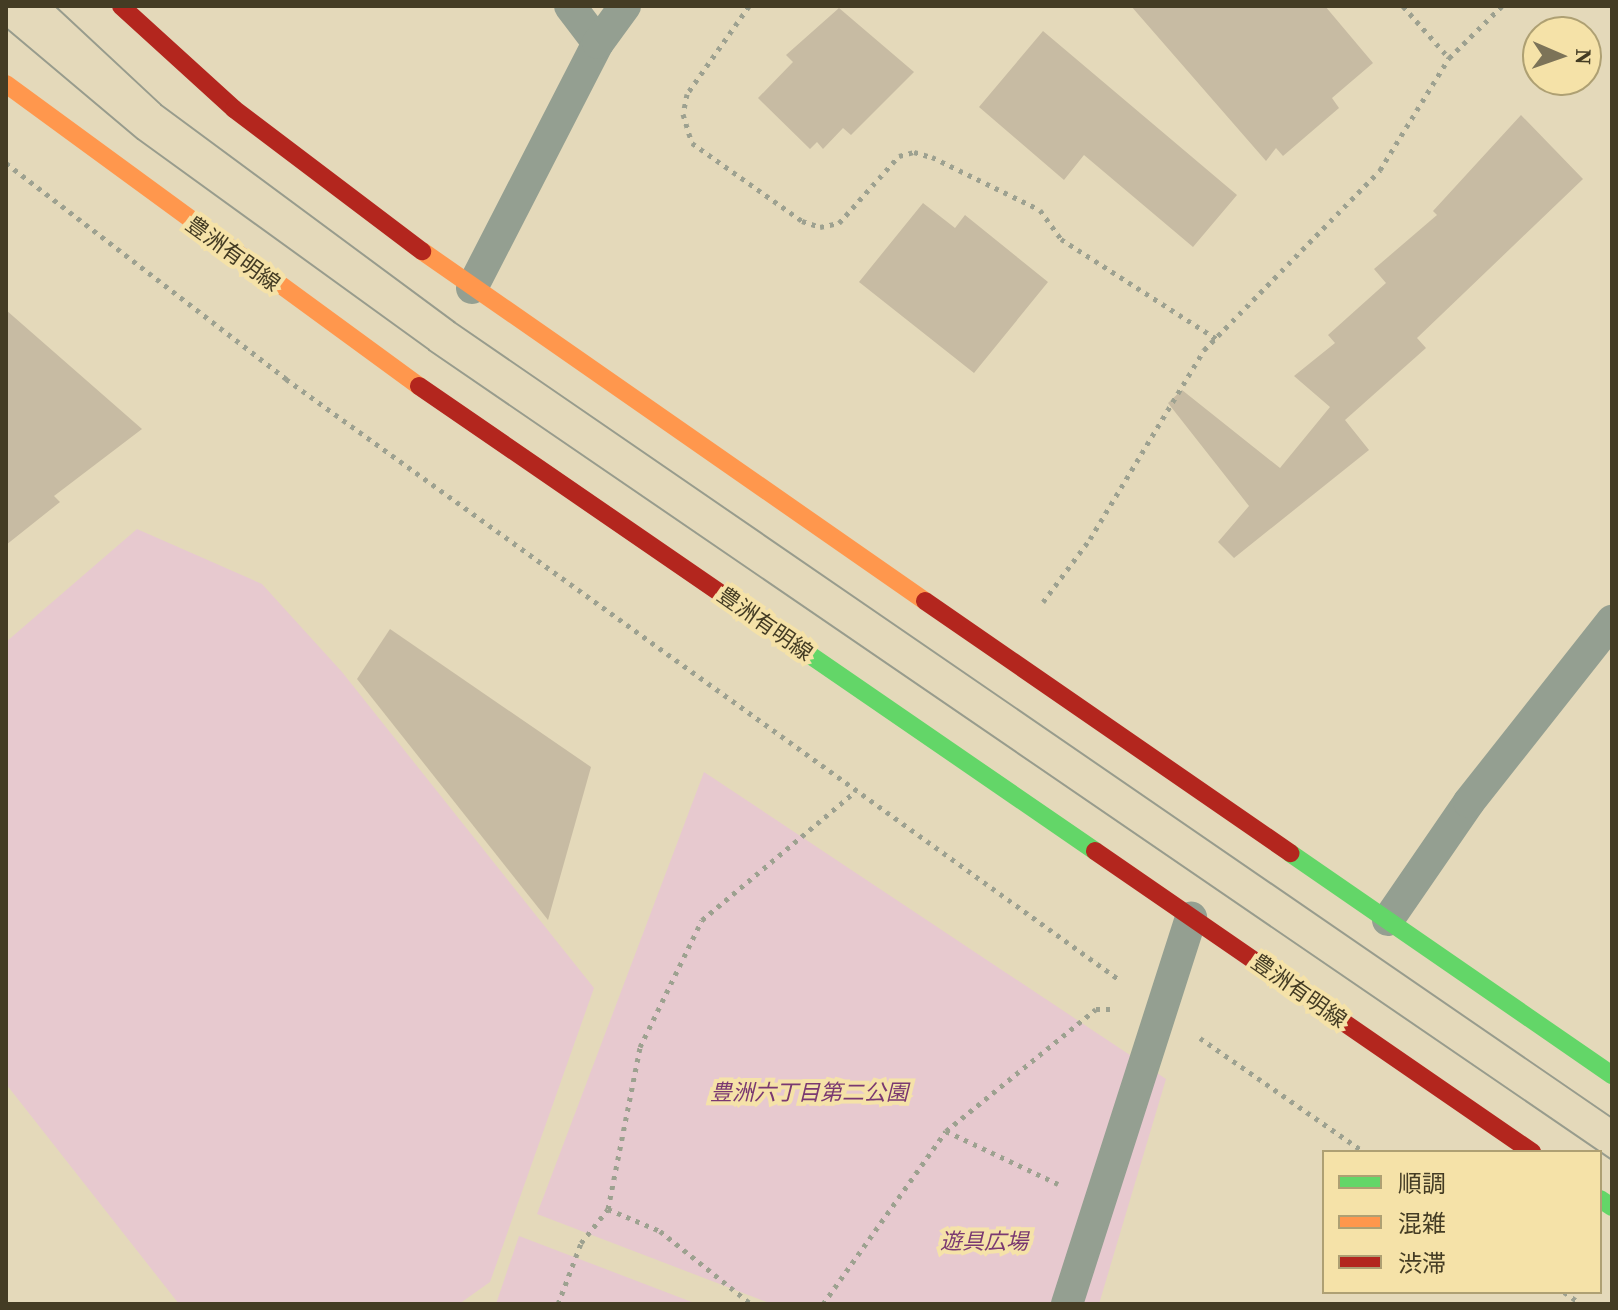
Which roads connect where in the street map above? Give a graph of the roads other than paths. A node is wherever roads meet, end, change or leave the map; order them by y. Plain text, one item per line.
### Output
1 (121, 6) edge
2 (570, 6) edge
3 (625, 6) edge
4 (598, 43) junction
5 (6, 84) edge
6 (472, 288) junction
7 (1612, 621) edge
8 (1191, 917) junction
9 (1388, 920) junction
10 (1612, 1075) edge
11 (1529, 1150) edge
12 (1067, 1304) edge

1 - 6 main road
2 - 4 lane
3 - 4 lane
4 - 6 lane
5 - 8 main road, 豊洲有明線
6 - 9 main road
7 - 9 lane
8 - 11 main road, 豊洲有明線
8 - 12 lane
9 - 10 main road

